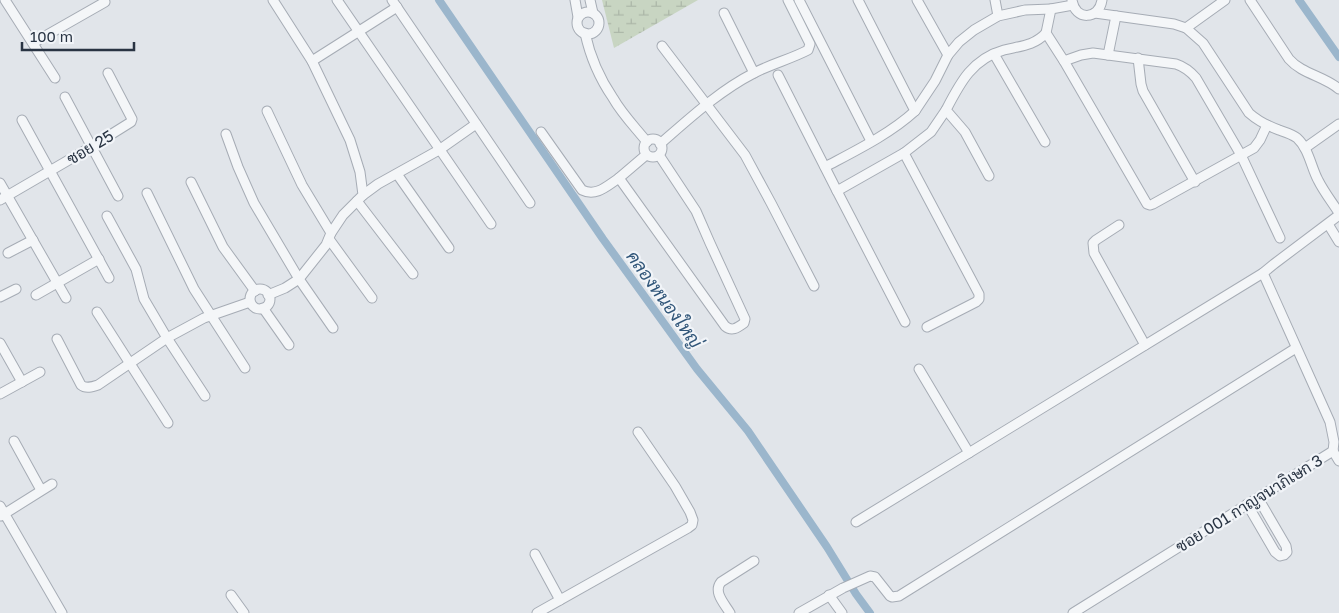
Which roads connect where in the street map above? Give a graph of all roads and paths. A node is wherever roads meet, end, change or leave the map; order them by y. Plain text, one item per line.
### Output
1 (5, 0) edge
2 (273, 0) edge
3 (337, 0) edge
4 (575, 0) edge
5 (590, 0) edge
6 (788, 0) edge
7 (799, 0) edge
8 (858, 0) edge
9 (918, 0) edge
10 (995, 0) edge
11 (1102, 0) edge
12 (1225, 0) edge
13 (1250, 0) edge
14 (105, 2) dead end
15 (395, 3) edge
16 (1072, 3) edge
17 (1051, 9) junction
18 (593, 13) junction
19 (724, 13) dead end
20 (1095, 13) junction
21 (998, 16) junction
22 (1116, 16) junction
23 (578, 18) junction
24 (1186, 28) junction
25 (358, 31) junction
26 (585, 33) junction
27 (1046, 34) junction
28 (33, 43) junction
29 (662, 46) dead end
30 (994, 54) junction
31 (1108, 54) junction
32 (948, 55) junction
33 (1138, 58) junction
34 (1064, 61) junction
35 (312, 62) junction
36 (108, 73) dead end
37 (754, 73) junction
38 (778, 75) dead end
39 (55, 78) dead end
40 (1339, 89) edge
41 (65, 97) dead end
42 (706, 104) junction
43 (946, 110) junction
44 (267, 111) dead end
45 (915, 111) junction
46 (22, 120) dead end
47 (476, 124) junction
48 (1339, 124) edge
49 (1267, 125) junction
50 (541, 132) dead end
51 (226, 134) dead end
52 (647, 142) junction
53 (871, 142) junction
54 (1044, 142) dead end
55 (660, 144) junction
56 (91, 147) junction
57 (1305, 148) junction
58 (439, 150) junction
59 (904, 153) junction
60 (646, 155) junction
61 (659, 155) junction
62 (1240, 156) junction
63 (825, 167) junction
64 (50, 171) junction
65 (397, 174) junction
66 (989, 176) dead end
67 (619, 178) junction
68 (190, 182) dead end
69 (1195, 182) junction
70 (0, 183) edge
71 (837, 191) junction
72 (147, 193) dead end
73 (118, 196) dead end
74 (4, 198) edge
75 (360, 198) junction
76 (530, 203) dead end
77 (1339, 214) edge
78 (107, 216) dead end
79 (491, 224) dead end
80 (1328, 224) junction
81 (1119, 225) dead end
82 (330, 236) junction
83 (1280, 238) dead end
84 (33, 240) junction
85 (1339, 242) edge
86 (449, 248) dead end
87 (8, 253) dead end
88 (99, 259) junction
89 (1263, 273) junction
90 (413, 274) dead end
91 (109, 278) dead end
92 (299, 279) junction
93 (57, 283) junction
94 (814, 286) dead end
95 (16, 289) dead end
96 (255, 291) junction
97 (36, 295) dead end
98 (268, 295) junction
99 (0, 297) edge
100 (66, 298) dead end
101 (372, 298) dead end
102 (250, 302) junction
103 (263, 308) junction
104 (98, 312) dead end
105 (211, 315) junction
106 (905, 322) dead end
107 (927, 327) dead end
108 (333, 328) dead end
109 (168, 338) junction
110 (57, 339) dead end
111 (0, 343) edge
112 (289, 345) dead end
113 (1145, 345) junction
114 (1296, 348) junction
115 (130, 363) junction
116 (245, 368) dead end
117 (919, 369) dead end
118 (40, 372) dead end
119 (22, 382) junction
120 (0, 394) edge
121 (205, 396) dead end
122 (168, 423) dead end
123 (638, 432) dead end
124 (14, 441) dead end
125 (1333, 451) junction
126 (969, 453) junction
127 (1339, 461) edge
128 (52, 484) dead end
129 (41, 490) junction
130 (1258, 498) junction
131 (1247, 504) junction
132 (2, 512) edge
133 (856, 522) dead end
134 (535, 554) dead end
135 (754, 561) dead end
136 (231, 595) dead end
137 (829, 595) junction
138 (560, 600) junction
139 (62, 613) edge
140 (244, 613) edge
141 (537, 613) edge
142 (730, 613) edge
143 (799, 613) edge
144 (842, 613) edge
145 (1073, 613) edge

1 - 28 street
2 - 35 street
3 - 25 street
4 - 23 street
5 - 18 street
6 - 37 street
7 - 53 street
8 - 45 street
9 - 32 street
10 - 21 street
11 - 20 street
12 - 24 street
13 - 40 street
14 - 28 street
15 - 25 street
15 - 47 street
16 - 17 street
16 - 20 street
17 - 21 street
17 - 27 street
18 - 23 street
18 - 26 street
19 - 37 street
20 - 22 street
21 - 32 street
22 - 24 street
22 - 31 street
23 - 26 street
24 - 49 street
25 - 35 street
25 - 58 street
26 - 52 street
27 - 30 street
27 - 34 street
28 - 39 street
29 - 42 street
30 - 43 street
30 - 54 street
31 - 33 street
31 - 34 street
32 - 45 street
33 - 62 street
33 - 69 street
34 - 69 street
35 - 75 street
36 - 56 street, ซอย 25
37 - 42 street
38 - 63 street
41 - 56 street
42 - 55 street
42 - 94 street
43 - 59 street
43 - 66 street
44 - 82 street
45 - 53 street
46 - 64 street
47 - 58 street
47 - 76 street
48 - 57 street
49 - 57 street
49 - 62 street
50 - 67 street
51 - 92 street
52 - 55 street
52 - 60 street
53 - 63 street
55 - 61 street
56 - 64 street, ซอย 25
56 - 73 street
57 - 77 street
58 - 65 street
58 - 79 street
59 - 71 street
59 - 107 street
60 - 61 street
60 - 67 street
61 - 67 street
62 - 69 street
62 - 83 street
63 - 71 street
64 - 74 street, ซอย 25
64 - 88 street
65 - 75 street
65 - 86 street
68 - 96 street
70 - 74 street
71 - 106 street
72 - 105 street
74 - 84 street
75 - 82 street
75 - 90 street
77 - 80 street
78 - 109 street
80 - 85 street
80 - 89 street
81 - 113 street
82 - 92 street
82 - 101 street
84 - 87 street
84 - 93 street
88 - 91 street
88 - 93 street
89 - 113 street
89 - 114 street, ซอย 001 กาญจนาภิเษก 3
92 - 98 street
92 - 108 street
93 - 97 street
93 - 100 street
95 - 99 street
96 - 98 street
96 - 102 street
98 - 103 street
102 - 103 street
102 - 105 street
103 - 112 street
104 - 115 street
105 - 109 street
105 - 116 street
109 - 115 street
109 - 121 street
110 - 115 street
111 - 119 street
113 - 126 street
114 - 125 street, ซอย 001 กาญจนาภิเษก 3
114 - 137 street
115 - 122 street
117 - 126 street
118 - 119 street
119 - 120 street
123 - 138 street
124 - 129 street
125 - 127 street
125 - 130 street, ซอย 001 กาญจนาภิเษก 3
126 - 133 street
128 - 129 street
129 - 132 street
130 - 131 street, ซอย 001 กาญจนาภิเษก 3
130 - 131 street
131 - 145 street, ซอย 001 กาญจนาภิเษก 3
132 - 139 street
134 - 138 street
135 - 142 street
136 - 140 street
137 - 143 street
137 - 144 street
138 - 141 street

